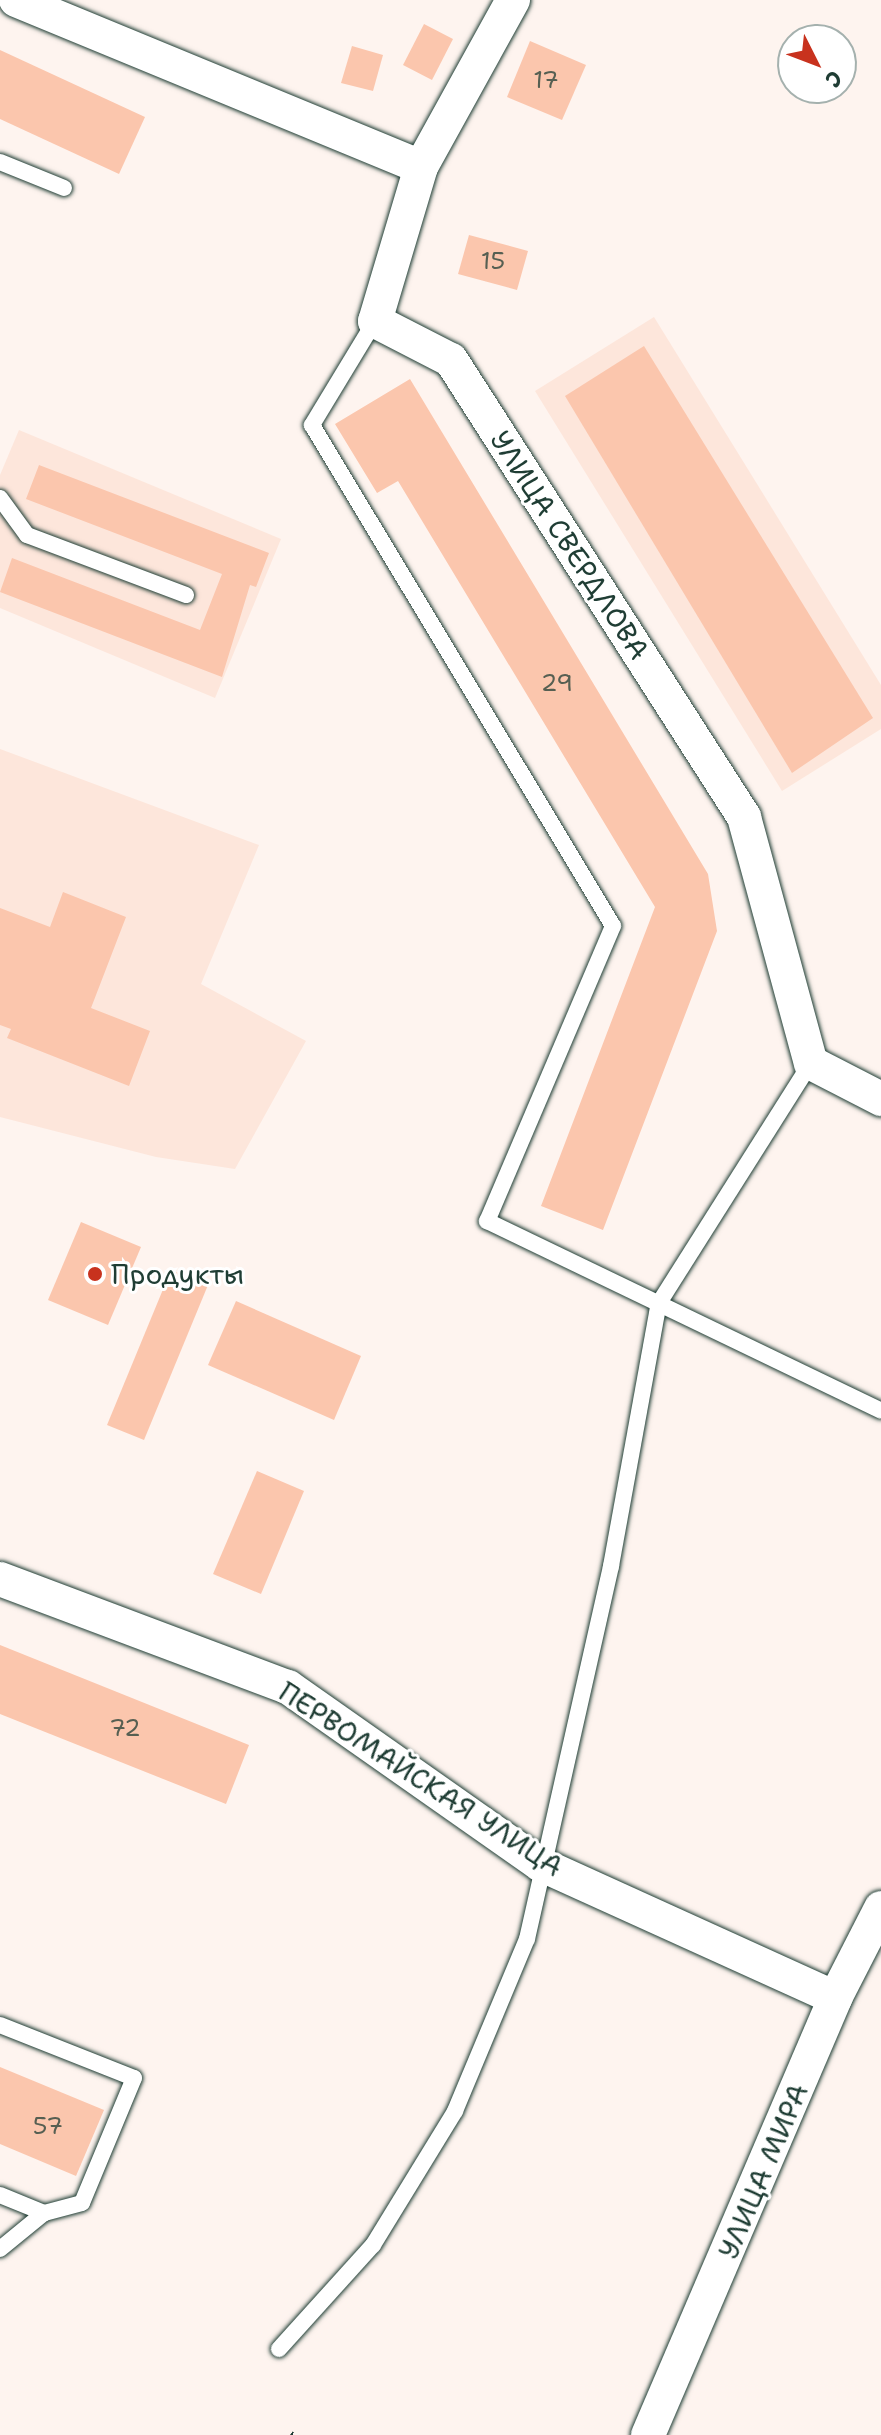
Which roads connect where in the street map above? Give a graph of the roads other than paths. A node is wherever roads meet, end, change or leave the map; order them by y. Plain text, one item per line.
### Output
1 (18, 0) edge
2 (513, 0) edge
3 (0, 162) edge
4 (421, 167) junction
5 (64, 188) dead end
6 (375, 321) junction
7 (0, 498) edge
8 (186, 595) dead end
9 (811, 1063) junction
10 (881, 1099) edge
11 (659, 1303) junction
12 (881, 1411) edge
13 (0, 1579) edge
14 (540, 1864) junction
15 (881, 1908) edge
16 (835, 1998) junction
17 (0, 2025) edge
18 (0, 2195) edge
19 (44, 2213) junction
20 (0, 2249) edge
21 (279, 2349) dead end
22 (648, 2435) edge

1 - 4 street
2 - 4 street
3 - 5 lane
4 - 6 street
6 - 9 street, УЛИЦА СВЕРДЛОВА
6 - 11 lane
7 - 8 lane
9 - 10 street
9 - 11 lane
11 - 12 lane
11 - 14 lane
13 - 14 street, ПЕРВОМАЙСКАЯ УЛИЦА
14 - 16 street, ПЕРВОМАЙСКАЯ УЛИЦА
14 - 21 lane
15 - 16 street, УЛИЦА МИРА
16 - 22 street, УЛИЦА МИРА
17 - 19 lane
18 - 19 lane
19 - 20 lane

